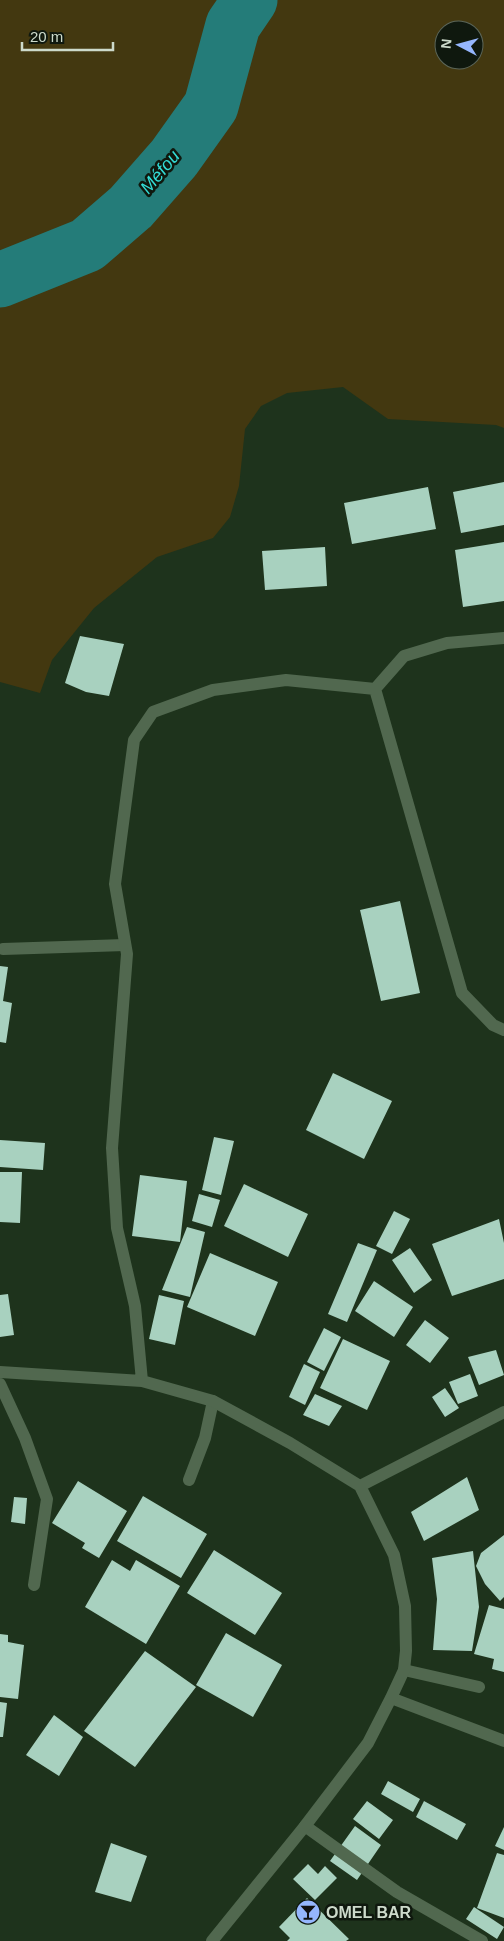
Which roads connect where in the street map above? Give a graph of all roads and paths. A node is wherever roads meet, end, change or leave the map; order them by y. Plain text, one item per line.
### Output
1 (504, 638) edge
2 (375, 689) junction
3 (125, 945) junction
4 (3, 950) dead end
5 (504, 1030) edge
6 (0, 1372) edge
7 (142, 1381) junction
8 (0, 1384) edge
9 (213, 1402) junction
10 (504, 1412) edge
11 (189, 1480) dead end
12 (360, 1486) junction
13 (34, 1585) dead end
14 (404, 1670) junction
15 (479, 1687) dead end
16 (391, 1698) junction
17 (504, 1741) edge
18 (305, 1826) junction
19 (212, 1941) edge
20 (482, 1941) edge

1 - 2 street
2 - 3 street
2 - 5 street
3 - 4 street
3 - 7 street
6 - 7 street
7 - 9 street
8 - 13 street
9 - 11 street
9 - 12 street
10 - 12 street
12 - 14 street
14 - 15 street
14 - 16 street
16 - 17 street
16 - 18 street
18 - 19 street
18 - 20 street

